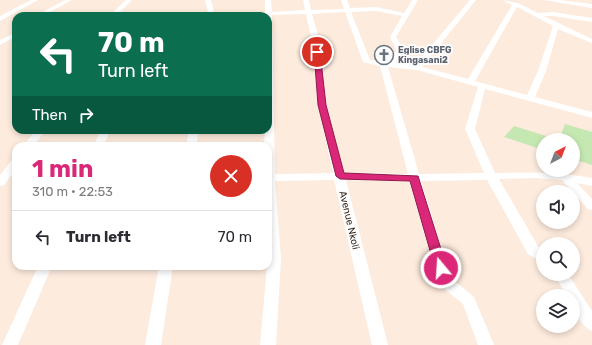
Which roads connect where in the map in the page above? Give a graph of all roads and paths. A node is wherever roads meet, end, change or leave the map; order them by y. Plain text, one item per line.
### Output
1 (35, 0) edge
2 (69, 0) edge
3 (129, 0) edge
4 (208, 0) edge
5 (268, 0) edge
6 (306, 0) edge
7 (344, 0) edge
8 (415, 0) edge
9 (473, 0) edge
10 (505, 0) edge
11 (547, 0) edge
12 (379, 2) dead end
13 (516, 4) junction
14 (592, 6) edge
15 (348, 10) junction
16 (376, 10) junction
17 (12, 12) edge
18 (13, 12) edge
19 (46, 12) edge
20 (116, 12) edge
21 (211, 12) edge
22 (268, 12) edge
23 (309, 12) junction
24 (272, 14) edge
25 (407, 15) junction
26 (540, 15) junction
27 (0, 19) edge
28 (592, 20) edge
29 (556, 26) junction
30 (570, 33) junction
31 (12, 36) edge
32 (592, 36) edge
33 (592, 41) edge
34 (0, 43) edge
35 (387, 64) junction
36 (417, 68) junction
37 (470, 82) junction
38 (482, 86) junction
39 (530, 98) junction
40 (592, 115) edge
41 (38, 134) edge
42 (31, 142) edge
43 (12, 167) edge
44 (536, 175) edge
45 (340, 176) junction
46 (491, 176) junction
47 (565, 177) joint
48 (272, 178) edge
49 (414, 178) junction
50 (0, 182) edge
51 (592, 182) edge
52 (592, 206) edge
53 (272, 214) edge
54 (536, 252) edge
55 (43, 270) edge
56 (165, 270) edge
57 (565, 281) edge
58 (592, 324) edge
59 (10, 345) edge
60 (153, 345) edge
61 (268, 345) edge
62 (380, 345) edge
63 (486, 345) edge

1 - 18 street
2 - 19 street
3 - 20 street
4 - 21 street
5 - 22 street
6 - 23 street, Avenue Nkoli
7 - 15 street
8 - 25 street
9 - 36 street
10 - 13 street
11 - 14 street
12 - 16 street
13 - 26 street
13 - 37 street
15 - 16 street
15 - 23 street
15 - 35 street
16 - 25 street
17 - 27 street
23 - 24 street
23 - 45 street, Avenue Nkoli
25 - 35 street
26 - 28 street
26 - 29 street
29 - 30 street
29 - 39 street
30 - 32 street
30 - 33 street
31 - 34 street
35 - 36 street
35 - 49 street
36 - 37 street
37 - 38 street
38 - 39 street
38 - 46 street
39 - 40 street
41 - 42 street
43 - 50 street
44 - 46 street
45 - 48 street
45 - 49 street
45 - 62 street, Avenue Nkoli
46 - 49 street
46 - 54 street
47 - 51 street
47 - 52 street
49 - 63 street
53 - 61 street
55 - 59 street
56 - 60 street
57 - 58 street

